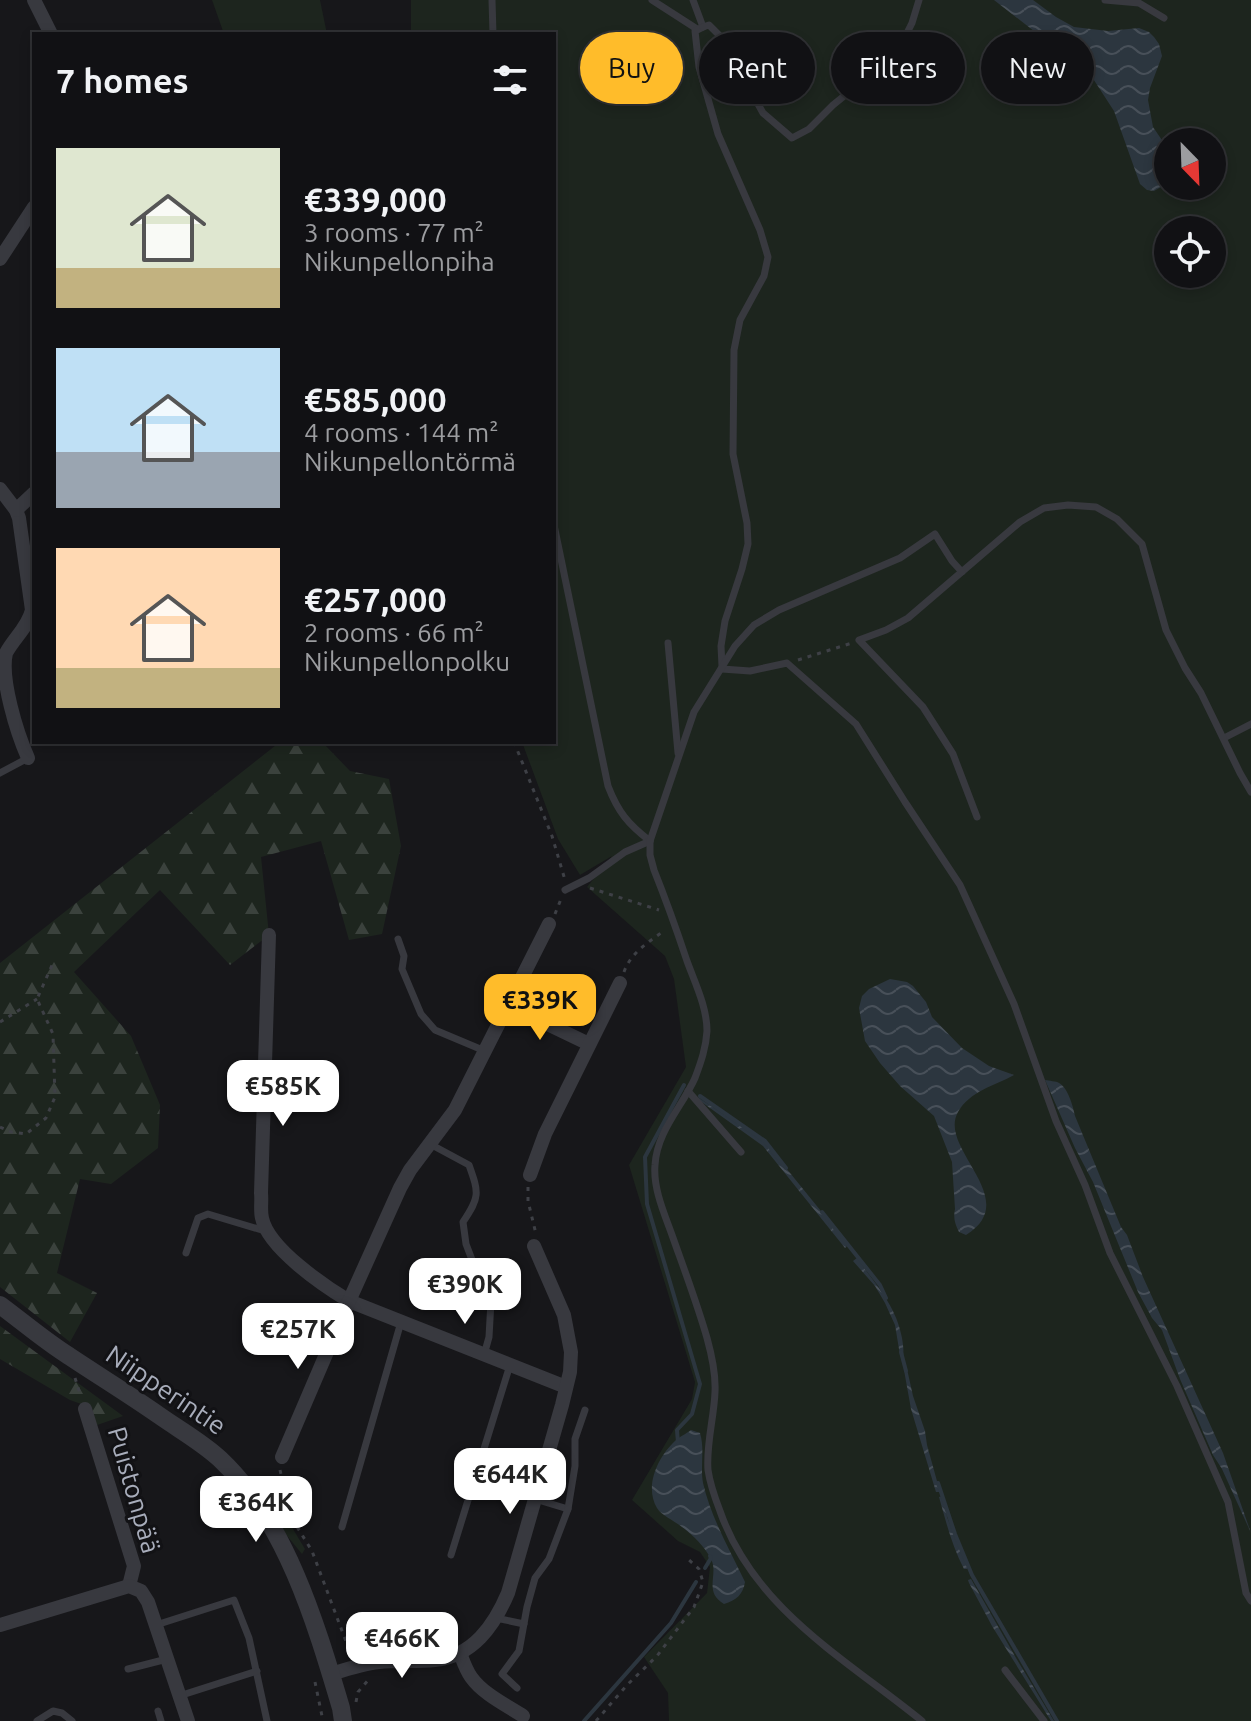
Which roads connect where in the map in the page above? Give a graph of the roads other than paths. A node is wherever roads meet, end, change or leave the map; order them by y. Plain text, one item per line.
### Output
1 (34, 0) edge
2 (492, 0) edge
3 (652, 0) edge
4 (693, 0) edge
5 (919, 0) edge
6 (1105, 0) edge
7 (1164, 18) dead end
8 (700, 28) junction
9 (50, 32) edge
10 (493, 32) edge
11 (32, 210) edge
12 (0, 259) edge
13 (0, 489) edge
14 (32, 495) edge
15 (16, 510) junction
16 (556, 534) edge
17 (962, 572) junction
18 (31, 579) edge
19 (668, 643) dead end
20 (722, 669) junction
21 (1251, 724) edge
22 (1224, 738) junction
23 (679, 755) junction
24 (28, 758) joint
25 (0, 773) edge
26 (1251, 792) edge
27 (977, 817) dead end
28 (650, 841) junction
29 (565, 890) road end
30 (549, 924) road end
31 (269, 935) dead end
32 (398, 939) dead end
33 (620, 983) road end
34 (508, 1005) junction
35 (589, 1044) junction
36 (485, 1051) junction
37 (688, 1091) junction
38 (430, 1144) junction
39 (741, 1152) dead end
40 (530, 1175) road end
41 (267, 1231) junction
42 (534, 1246) road end
43 (186, 1253) dead end
44 (349, 1301) junction
45 (0, 1305) edge
46 (401, 1322) junction
47 (484, 1355) junction
48 (510, 1365) junction
49 (566, 1387) junction
50 (85, 1409) dead end
51 (585, 1410) dead end
52 (282, 1457) dead end
53 (535, 1499) junction
54 (568, 1509) junction
55 (342, 1527) dead end
56 (451, 1555) dead end
57 (129, 1586) junction
58 (1251, 1601) edge
59 (496, 1618) junction
60 (524, 1624) junction
61 (0, 1625) edge
62 (156, 1625) junction
63 (460, 1653) junction
64 (167, 1659) junction
65 (128, 1669) dead end
66 (1005, 1670) dead end
67 (257, 1671) junction
68 (331, 1674) junction
69 (517, 1688) dead end
70 (179, 1696) junction
71 (158, 1711) dead end
72 (523, 1716) dead end
73 (37, 1721) edge
74 (72, 1721) edge
75 (161, 1721) edge
76 (188, 1721) edge
77 (267, 1721) edge
78 (343, 1721) edge
79 (922, 1721) edge
80 (1044, 1721) edge

1 - 9 street
2 - 10 lane
3 - 8 lane
4 - 8 lane
5 - 8 lane
6 - 7 lane
8 - 20 lane
11 - 12 street
13 - 15 street
14 - 15 street
15 - 18 street
16 - 28 lane
17 - 20 lane
17 - 22 lane
17 - 27 lane
18 - 24 street
19 - 23 lane
20 - 23 lane
20 - 58 lane
21 - 22 lane
22 - 26 lane
23 - 28 lane
24 - 25 lane
28 - 29 lane
28 - 37 lane
30 - 34 street
31 - 41 street
32 - 36 lane
33 - 35 street
34 - 35 street
34 - 36 street
35 - 40 street
36 - 38 street
37 - 39 lane
37 - 79 lane
38 - 44 street
38 - 47 lane
41 - 43 lane
41 - 44 street
42 - 49 street
44 - 46 street
44 - 52 street
45 - 68 street, Niipperintie
46 - 47 street
46 - 55 lane
47 - 48 street
48 - 49 street
48 - 56 lane
49 - 53 street
50 - 57 street, Puistonpää
51 - 54 lane
53 - 54 lane
53 - 59 street
54 - 60 lane
57 - 61 street
57 - 62 street
59 - 60 lane
59 - 63 street
60 - 69 lane
62 - 64 street
62 - 67 lane
63 - 68 street
63 - 72 street
64 - 65 lane
64 - 70 street
66 - 80 lane
67 - 70 lane
67 - 77 lane
68 - 78 street, Niipperintie
70 - 76 street
71 - 75 lane
73 - 74 lane

